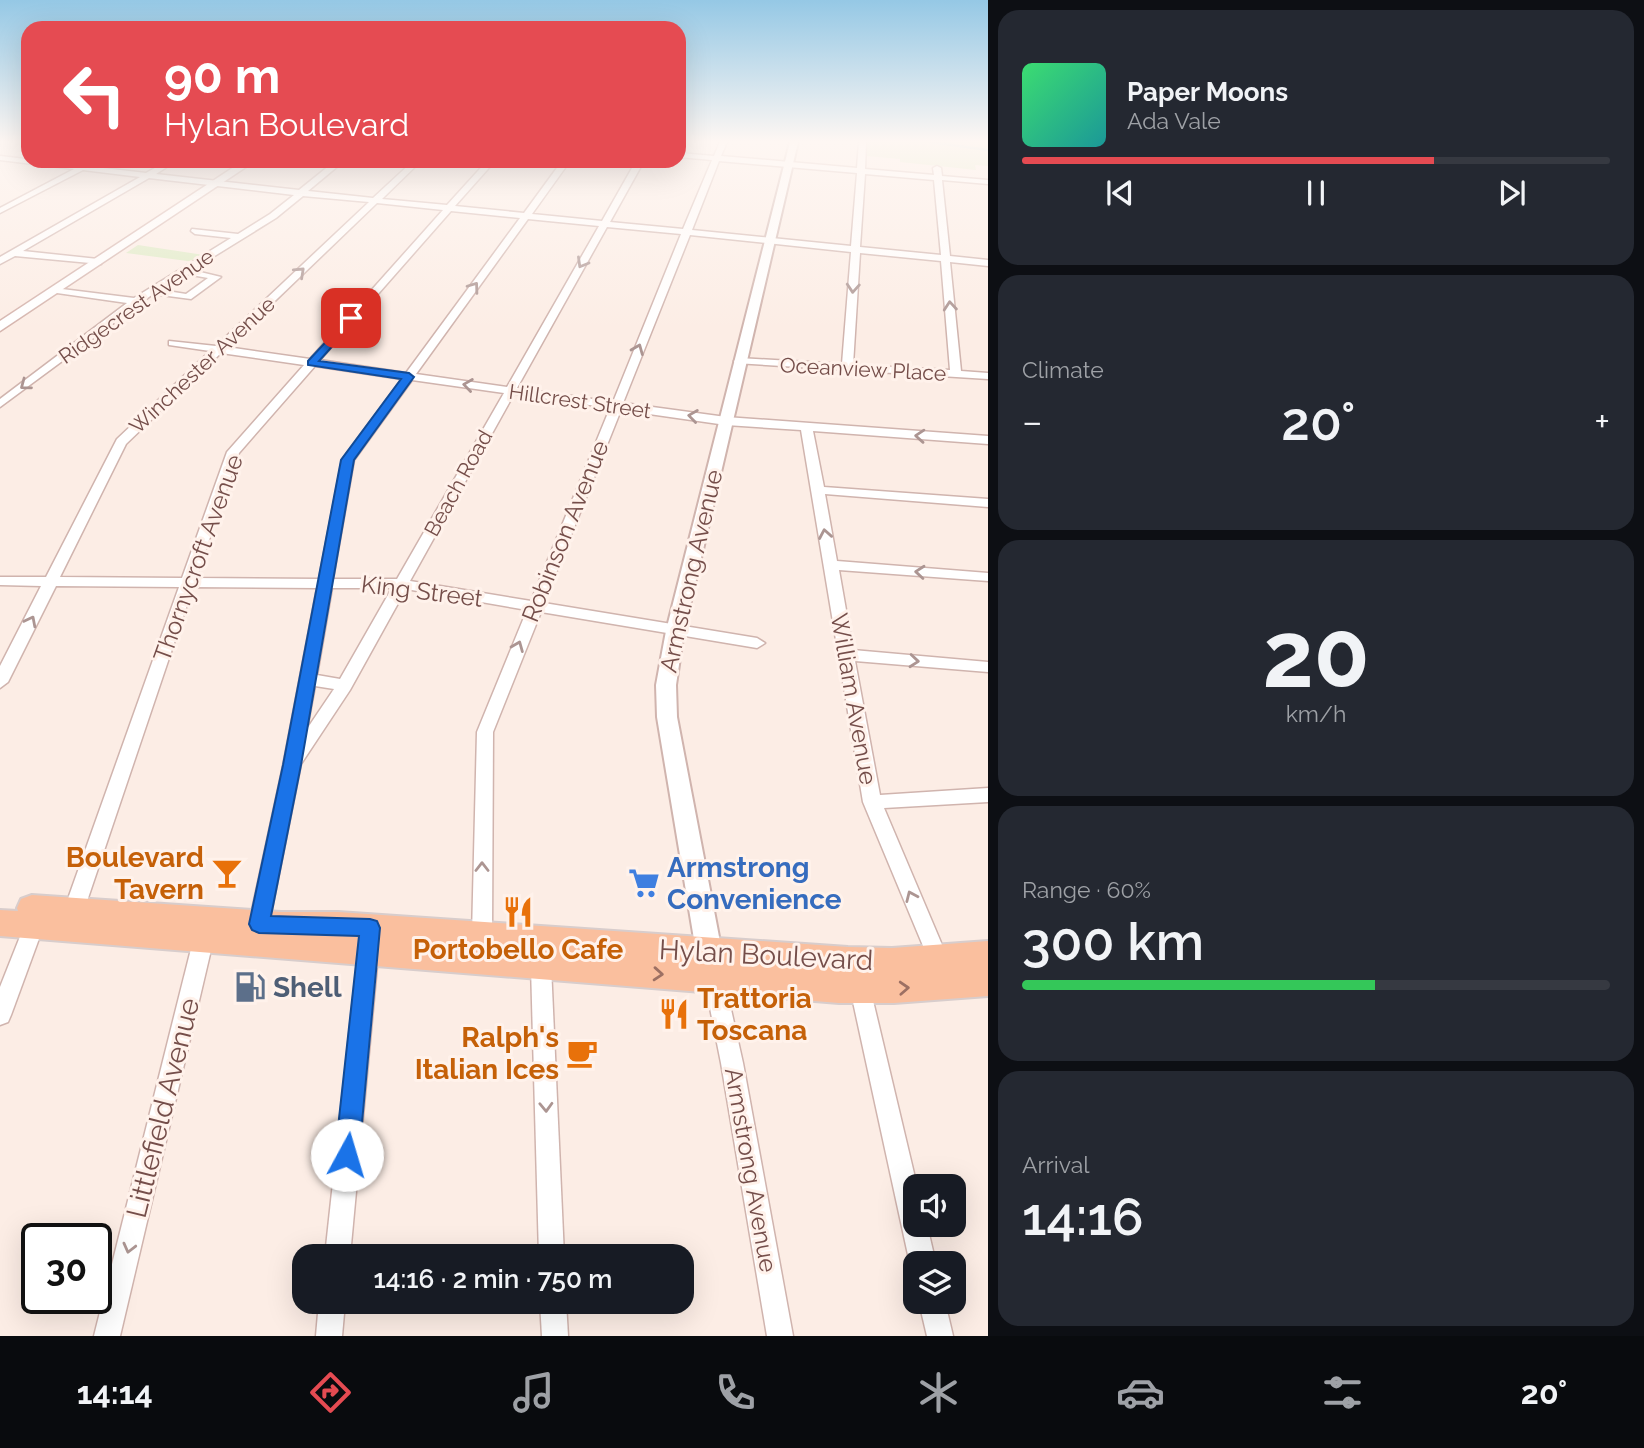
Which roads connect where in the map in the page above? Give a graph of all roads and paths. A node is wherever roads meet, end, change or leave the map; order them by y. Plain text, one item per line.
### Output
1 (97, 204) edge
2 (184, 204) edge
3 (287, 204) edge
4 (371, 204) edge
5 (416, 204) edge
6 (453, 204) edge
7 (534, 204) edge
8 (616, 204) edge
9 (697, 204) edge
10 (778, 204) edge
11 (859, 204) edge
12 (941, 204) edge
13 (450, 208) junction
14 (526, 215) junction
15 (605, 223) junction
16 (686, 232) junction
17 (184, 237) dead end
18 (239, 237) junction
19 (770, 240) junction
20 (856, 249) junction
21 (0, 252) edge
22 (13, 253) junction
23 (946, 258) junction
24 (0, 261) edge
25 (98, 262) junction
26 (988, 263) edge
27 (183, 271) junction
28 (57, 290) junction
29 (150, 291) junction
30 (136, 301) junction
31 (0, 327) edge
32 (173, 343) dead end
33 (218, 350) junction
34 (739, 361) junction
35 (312, 363) junction
36 (847, 368) junction
37 (956, 374) junction
38 (988, 376) edge
39 (409, 377) junction
40 (510, 391) junction
41 (0, 404) edge
42 (615, 405) junction
43 (726, 421) junction
44 (807, 428) junction
45 (988, 440) edge
46 (818, 490) junction
47 (988, 503) edge
48 (830, 565) junction
49 (988, 577) edge
50 (0, 581) edge
51 (50, 581) junction
52 (187, 582) junction
53 (324, 582) junction
54 (401, 584) junction
55 (534, 607) junction
56 (675, 631) junction
57 (757, 643) dead end
58 (846, 655) junction
59 (988, 667) edge
60 (307, 681) junction
61 (0, 682) edge
62 (344, 686) junction
63 (292, 765) junction
64 (988, 795) edge
65 (872, 802) junction
66 (0, 906) edge
67 (74, 910) junction
68 (0, 923) edge
69 (259, 924) junction
70 (34, 925) junction
71 (206, 929) junction
72 (482, 935) junction
73 (369, 940) junction
74 (988, 955) edge
75 (938, 959) junction
76 (711, 965) junction
77 (541, 966) junction
78 (988, 981) edge
79 (860, 988) junction
80 (0, 1015) edge
81 (338, 1244) edge
82 (552, 1244) edge
83 (920, 1251) edge
84 (331, 1314) edge
85 (554, 1314) edge
86 (935, 1314) edge
87 (107, 1336) edge
88 (329, 1336) edge
89 (555, 1336) edge
90 (780, 1336) edge
91 (940, 1336) edge

1 - 22 street
2 - 25 main road
3 - 18 street, Ridgecrest Avenue
33 -> 4 street, Winchester Avenue
5 - 13 street
6 - 13 street, Thornycroft Avenue
7 - 14 street
8 - 15 street, Beach Road
9 - 16 street, Robinson Avenue
10 - 19 street, Armstrong Avenue
11 - 20 street
12 - 23 street
13 - 14 street
13 - 35 street, Thornycroft Avenue
14 - 15 street
39 -> 14 street
15 - 16 street
15 -> 40 street, Beach Road
16 - 19 street
42 -> 16 street, Robinson Avenue
17 - 18 street
18 - 27 street, Ridgecrest Avenue
19 - 20 street
19 - 34 street, Armstrong Avenue
20 - 23 street
20 -> 36 street
21 - 22 street
22 - 24 street
22 - 25 street
23 - 26 street
37 -> 23 street
25 - 28 main road
27 - 29 street, Ridgecrest Avenue
27 - 29 street
28 - 30 street
28 - 31 main road
29 - 30 street, Ridgecrest Avenue
30 -> 41 street, Ridgecrest Avenue
32 - 33 street, Hillcrest Street
33 - 35 street, Hillcrest Street
33 - 51 street, Winchester Avenue
34 - 36 street, Oceanview Place
34 - 43 street, Armstrong Avenue
35 - 39 street, Hillcrest Street
35 - 52 street, Thornycroft Avenue
36 - 37 street, Oceanview Place
37 - 38 street, Oceanview Place
40 -> 39 street, Hillcrest Street
39 - 53 street
40 - 42 street, Hillcrest Street
40 - 54 street, Beach Road
43 -> 42 street, Hillcrest Street
42 - 55 street, Robinson Avenue
43 - 44 street, Hillcrest Street
43 - 56 street, Armstrong Avenue
45 -> 44 street, Hillcrest Street
44 - 46 street, William Avenue
46 - 47 street
48 -> 46 street, William Avenue
49 -> 48 street
48 - 58 street, William Avenue
50 - 51 street, King Street
51 - 52 street, King Street
61 -> 51 street, Winchester Avenue
52 - 53 street, King Street
52 - 67 street, Thornycroft Avenue
53 - 54 street, King Street
53 - 60 street
54 - 55 street, King Street
54 - 62 street, Beach Road
55 - 56 street, King Street
72 -> 55 street, Robinson Avenue
56 - 57 street, King Street
56 - 76 street, Armstrong Avenue
58 -> 59 street
58 - 65 street, William Avenue
60 - 62 street
60 - 63 street
62 - 63 street, Beach Road
63 - 69 street
64 - 65 street
75 -> 65 street, William Avenue
66 - 67 main road, Hylan Boulevard
67 - 71 main road, Hylan Boulevard
68 - 70 main road, Hylan Boulevard
69 - 71 main road, Hylan Boulevard
69 - 73 main road, Hylan Boulevard
70 - 71 main road, Hylan Boulevard
70 - 80 street
71 - 73 main road, Hylan Boulevard
71 -> 87 street, Littlefield Avenue
72 - 73 main road, Hylan Boulevard
72 - 76 main road, Hylan Boulevard
73 - 77 main road, Hylan Boulevard
73 - 81 street
74 - 75 main road, Hylan Boulevard
75 - 76 main road, Hylan Boulevard
77 -> 76 main road, Hylan Boulevard
76 - 79 main road, Hylan Boulevard
76 - 90 street, Armstrong Avenue
77 -> 82 street
79 -> 78 main road, Hylan Boulevard
79 - 83 street
84 - 88 street
85 - 89 street
86 - 91 street

